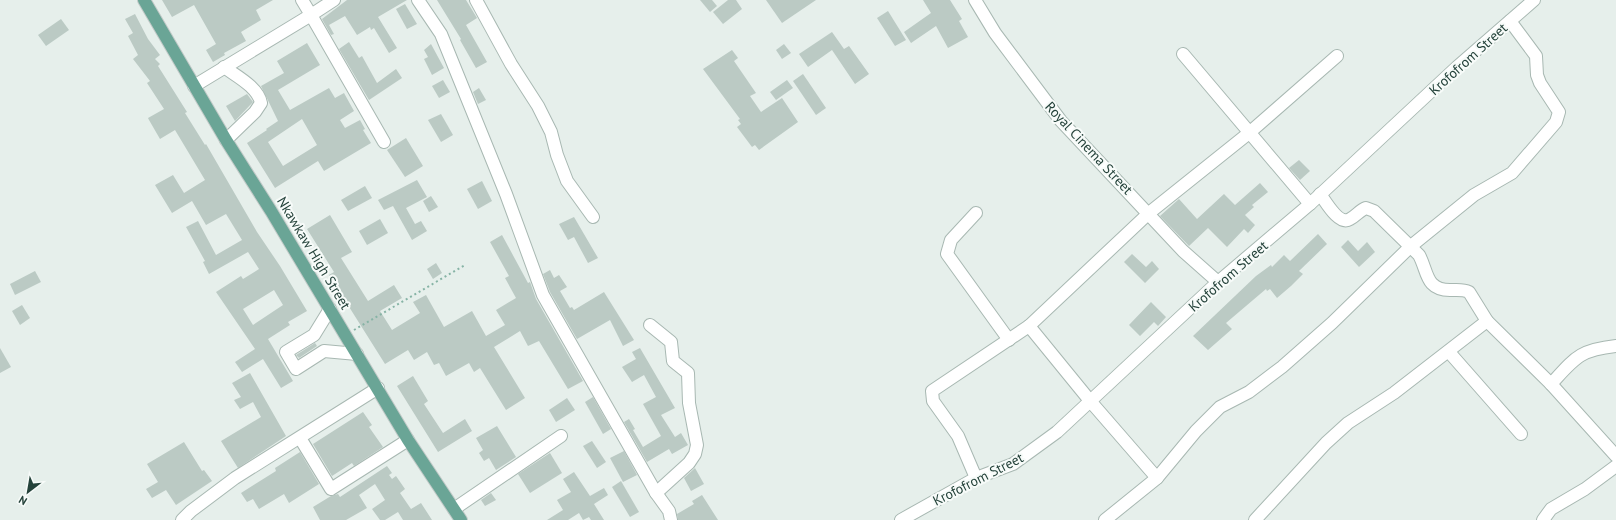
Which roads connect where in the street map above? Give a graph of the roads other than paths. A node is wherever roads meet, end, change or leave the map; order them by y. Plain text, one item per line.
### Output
1 (144, 0) edge
2 (302, 0) edge
3 (334, 0) edge
4 (418, 0) edge
5 (476, 0) edge
6 (976, 0) edge
7 (1534, 0) edge
8 (310, 15) junction
9 (1510, 21) junction
10 (1183, 54) dead end
11 (1337, 56) dead end
12 (224, 68) junction
13 (194, 86) junction
14 (1249, 133) junction
15 (226, 140) junction
16 (384, 142) dead end
17 (1320, 194) junction
18 (1310, 204) junction
19 (976, 213) dead end
20 (1149, 213) junction
21 (593, 217) dead end
22 (1411, 246) junction
23 (1218, 282) junction
24 (330, 309) junction
25 (1487, 321) junction
26 (650, 325) dead end
27 (1030, 326) junction
28 (314, 335) junction
29 (1009, 340) junction
30 (1616, 346) edge
31 (324, 351) junction
32 (1448, 352) junction
33 (356, 354) junction
34 (1551, 384) junction
35 (378, 388) junction
36 (1092, 402) junction
37 (1521, 434) dead end
38 (561, 436) dead end
39 (300, 438) junction
40 (408, 440) junction
41 (1616, 456) edge
42 (1616, 466) edge
43 (976, 478) junction
44 (1157, 478) junction
45 (656, 493) junction
46 (454, 509) junction
47 (182, 520) edge
48 (461, 520) edge
49 (671, 520) edge
50 (901, 520) edge
51 (1105, 520) edge
52 (1255, 520) edge
53 (1543, 520) edge

1 - 13 main road, Nkawkaw High Street
2 - 8 street
3 - 8 street
4 - 45 street
5 - 21 street
6 - 20 street, Royal Cinema Street
7 - 9 street, Krofofrom Street
8 - 12 street
8 - 16 street
9 - 17 street, Krofofrom Street
9 - 22 street
10 - 14 street
11 - 14 street
12 - 13 street
12 - 15 street
13 - 15 main road, Nkawkaw High Street
14 - 18 street
14 - 20 street
15 - 24 main road, Nkawkaw High Street
17 - 18 street, Krofofrom Street
17 - 22 street
18 - 23 street, Krofofrom Street
19 - 29 street
20 - 23 street, Royal Cinema Street
20 - 27 street
22 - 25 street
22 - 44 street
23 - 36 street, Krofofrom Street
24 - 28 street
24 - 33 main road, Nkawkaw High Street
25 - 32 street
25 - 34 street
26 - 45 street
27 - 29 street
27 - 36 street
28 - 31 street
28 - 31 street
29 - 43 street
30 - 34 street
31 - 33 street
32 - 37 street
32 - 52 street
33 - 35 main road, Nkawkaw High Street
34 - 41 street
35 - 39 street
35 - 40 main road, Nkawkaw High Street
36 - 43 street, Krofofrom Street
36 - 44 street
38 - 46 street
39 - 40 street
39 - 47 street
40 - 46 main road, Nkawkaw High Street
42 - 53 street
43 - 50 street, Krofofrom Street
44 - 51 street
45 - 49 street
46 - 48 main road, Nkawkaw High Street

